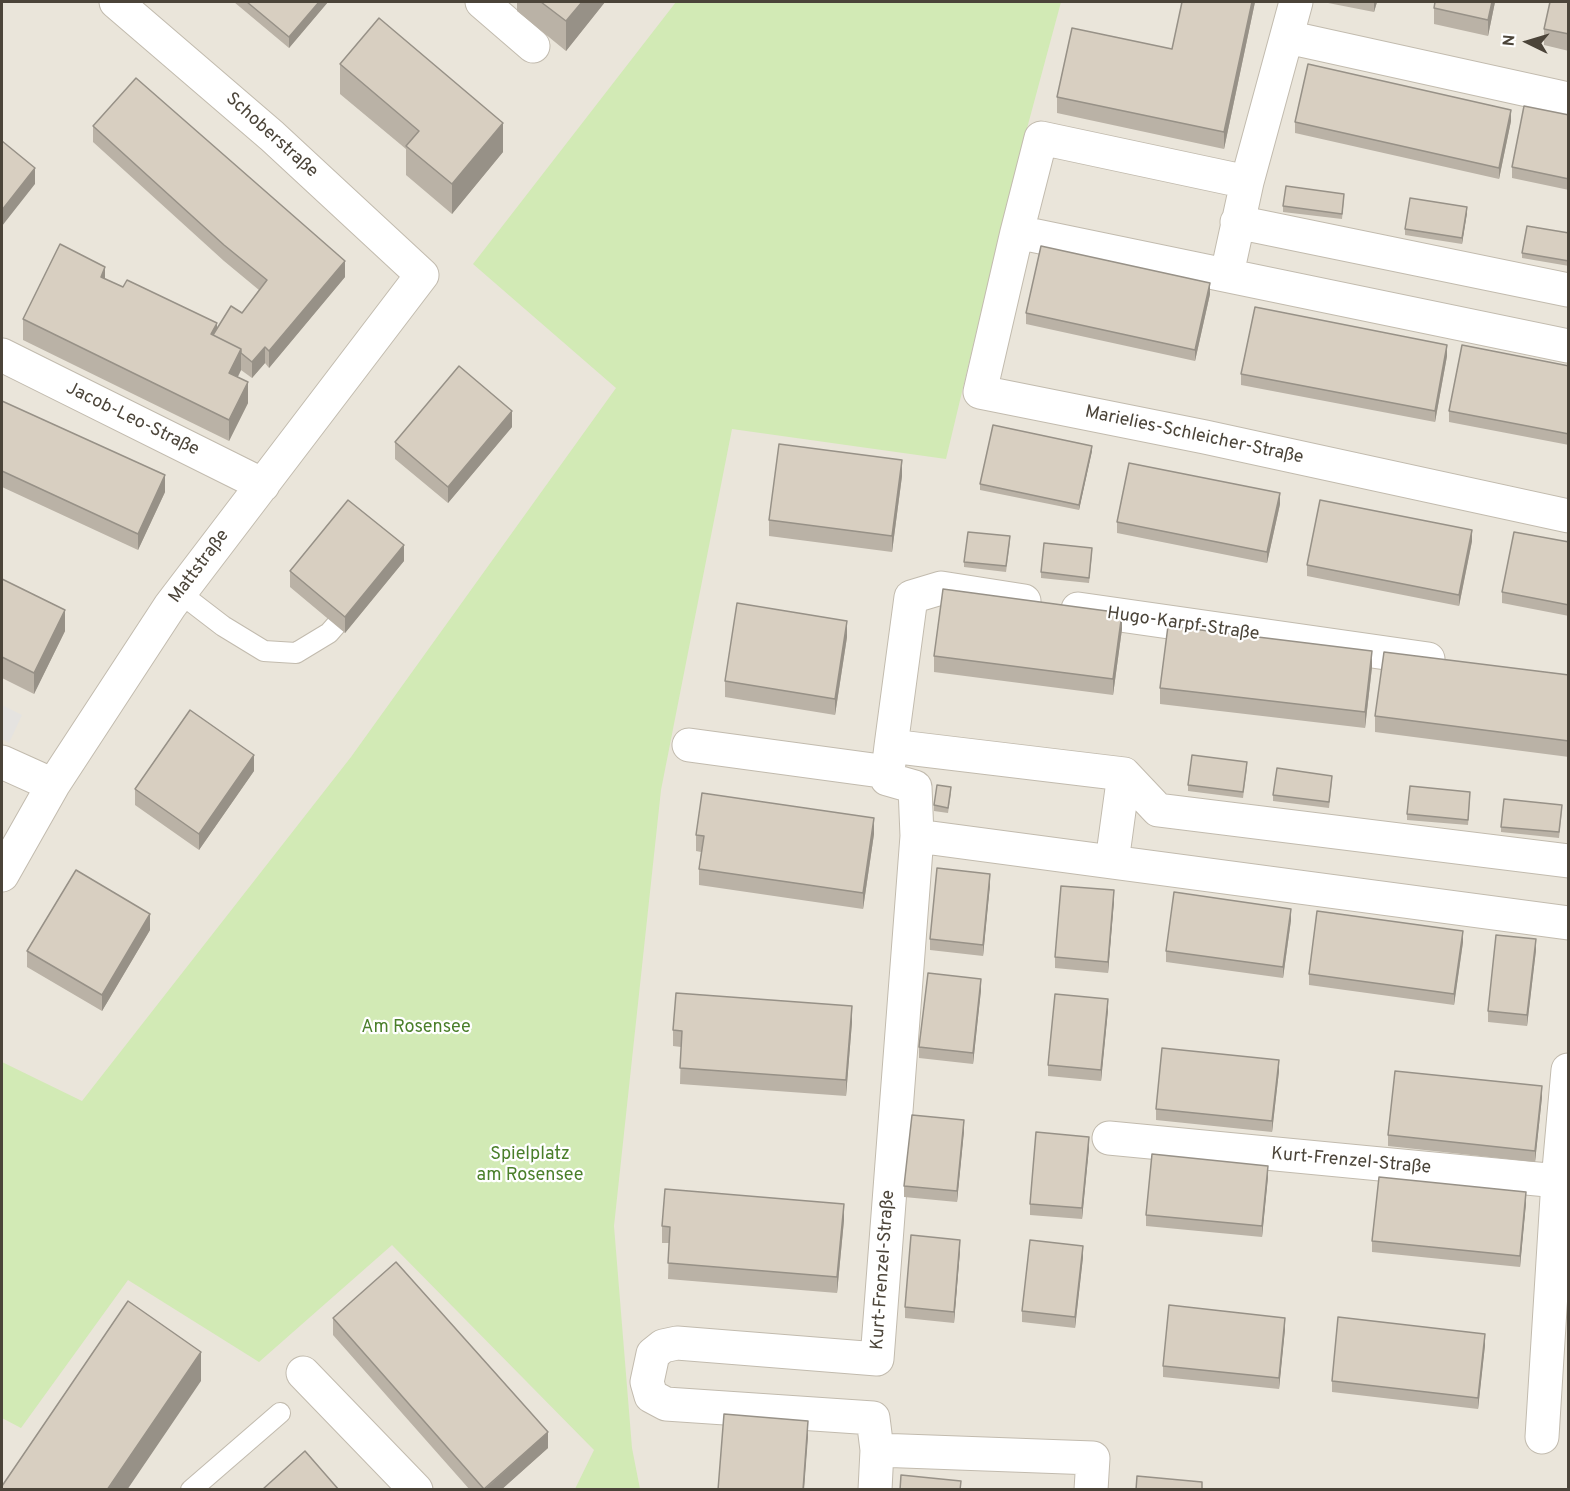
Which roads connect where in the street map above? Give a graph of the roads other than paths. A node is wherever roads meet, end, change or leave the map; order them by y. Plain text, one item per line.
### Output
1 (116, 2) edge
2 (482, 2) edge
3 (1296, 2) edge
4 (1287, 37) junction
5 (533, 46) dead end
6 (1569, 99) edge
7 (1247, 182) junction
8 (1237, 222) junction
9 (1017, 232) junction
10 (1227, 274) junction
11 (422, 275) joint
12 (1569, 290) edge
13 (1569, 346) edge
14 (2, 356) edge
15 (263, 485) junction
16 (1569, 516) edge
17 (180, 594) junction
18 (336, 626) edge
19 (1451, 662) edge
20 (689, 745) dead end
21 (890, 759) junction
22 (2, 762) edge
23 (1124, 774) junction
24 (53, 785) junction
25 (917, 836) junction
26 (1569, 861) edge
27 (1112, 862) junction
28 (2, 875) edge
29 (1569, 923) edge
30 (1569, 1070) edge
31 (1109, 1138) dead end
32 (1558, 1181) junction
33 (303, 1373) dead end
34 (280, 1413) dead end
35 (1542, 1437) dead end
36 (877, 1450) junction
37 (191, 1490) edge
38 (416, 1490) edge
39 (875, 1490) edge
40 (1091, 1490) edge

1 - 11 street, Schoberstraße
2 - 5 street
3 - 4 street
4 - 6 street
4 - 7 street
7 - 8 street
7 - 9 street, Marielies-Schleicher-Straße
8 - 10 street
8 - 12 street
9 - 10 street
9 - 16 street, Marielies-Schleicher-Straße
10 - 13 street
11 - 15 street, Mattstraße
14 - 15 street, Jacob-Leo-Straße
15 - 17 street, Mattstraße
17 - 18 lane
17 - 24 street, Mattstraße
19 - 21 street, Hugo-Karpf-Straße
20 - 21 street
21 - 23 street
21 - 25 street
22 - 24 street
23 - 26 street
23 - 27 street
24 - 28 street, Mattstraße
25 - 27 street
25 - 36 street, Kurt-Frenzel-Straße
27 - 29 street
30 - 32 street
31 - 32 street, Kurt-Frenzel-Straße
32 - 35 street
33 - 38 street
34 - 37 lane
36 - 39 street, Kurt-Frenzel-Straße
36 - 40 street

